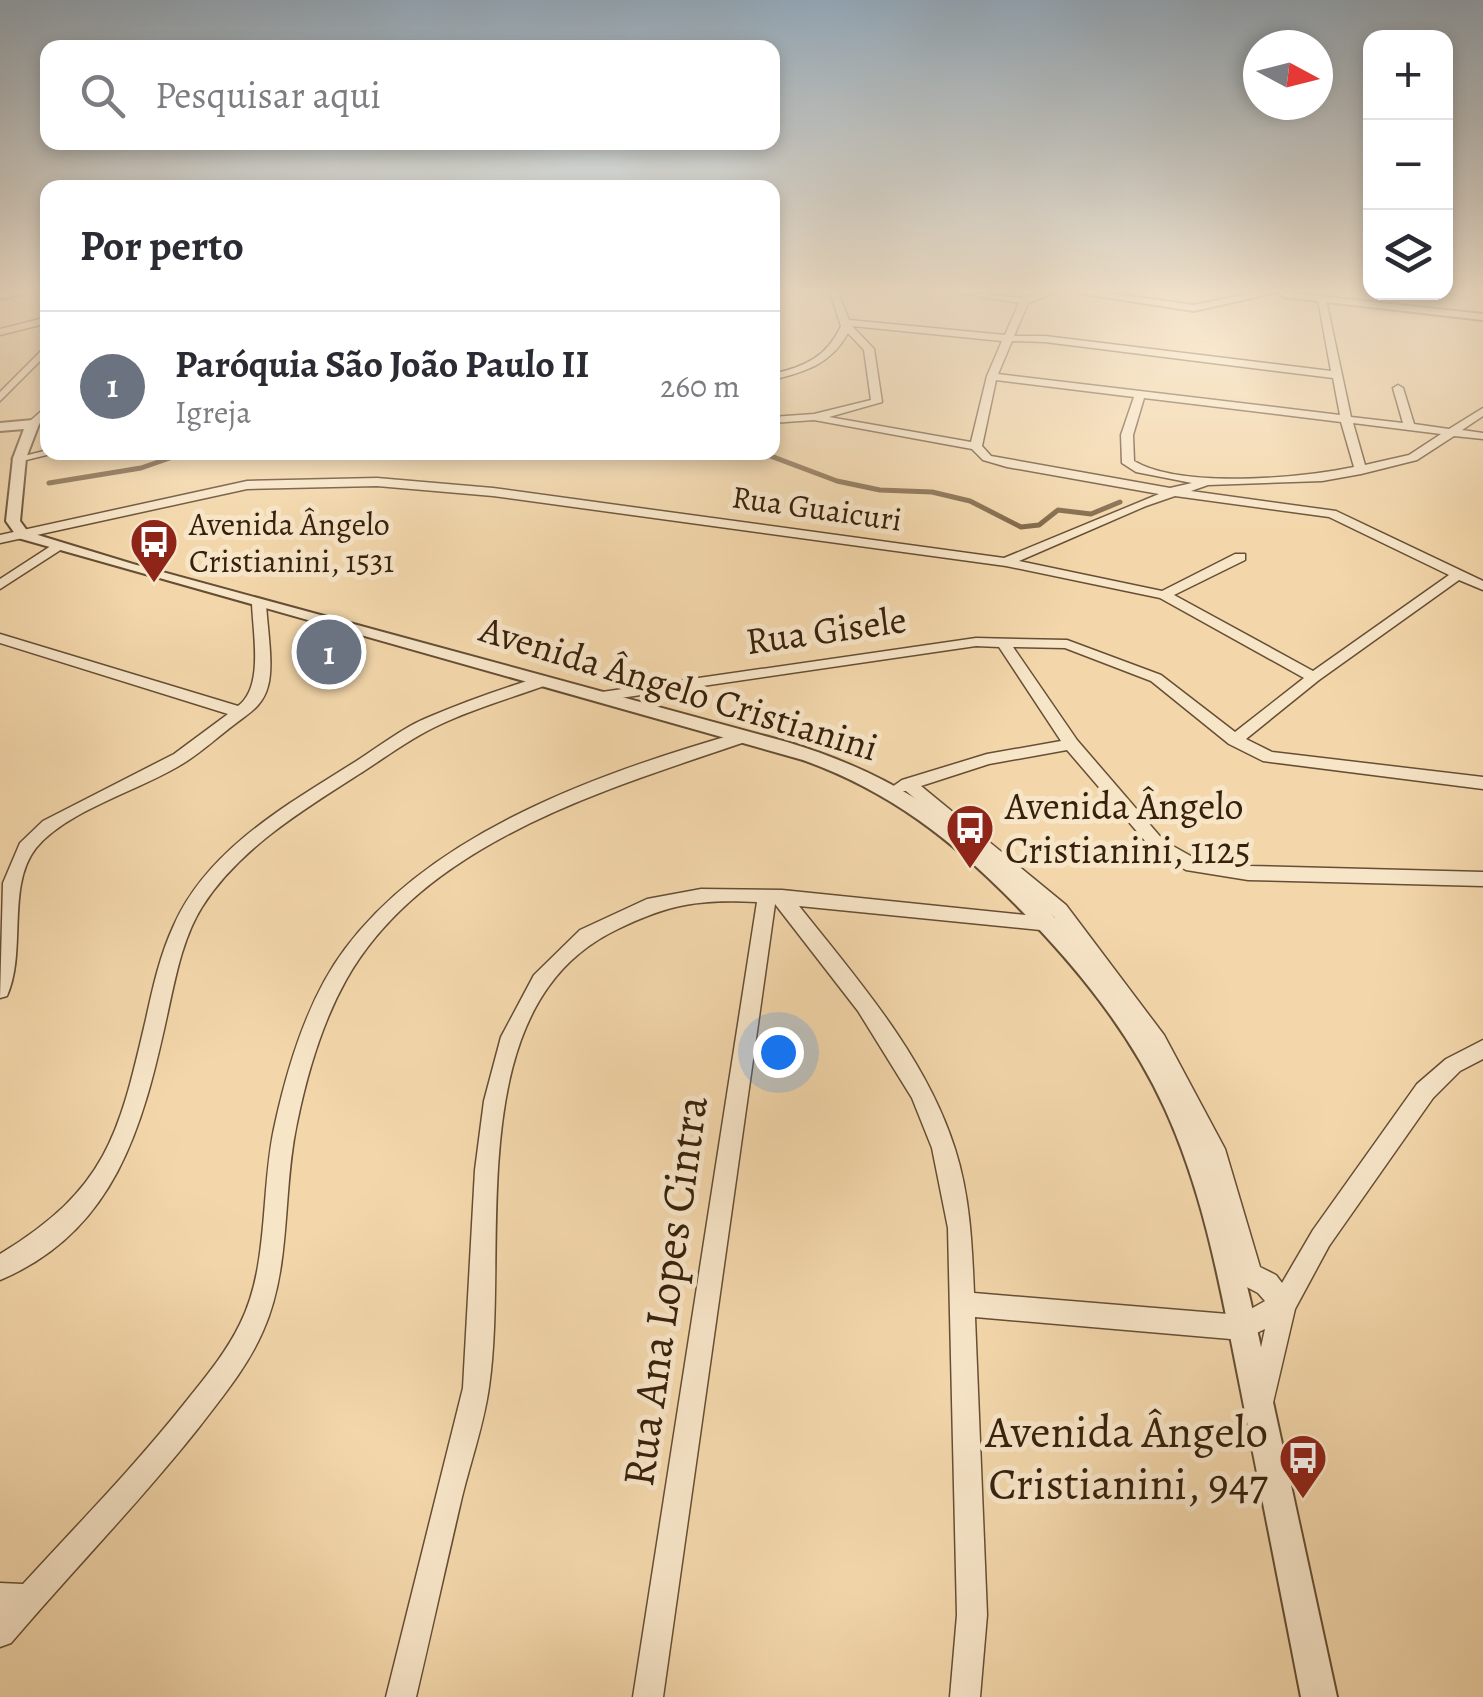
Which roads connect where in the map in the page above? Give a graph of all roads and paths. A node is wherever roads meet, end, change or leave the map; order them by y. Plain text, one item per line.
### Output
1 (25, 371) edge
2 (873, 371) edge
3 (994, 371) edge
4 (1305, 371) edge
5 (1335, 371) edge
6 (1336, 375) junction
7 (992, 376) junction
8 (1398, 388) dead end
9 (1140, 396) junction
10 (0, 398) edge
11 (1483, 412) edge
12 (40, 417) edge
13 (814, 417) junction
14 (780, 419) edge
15 (1346, 420) junction
16 (34, 424) junction
17 (1410, 426) junction
18 (0, 427) edge
19 (1451, 432) junction
20 (1483, 436) edge
21 (976, 446) junction
22 (40, 455) edge
23 (18, 460) junction
24 (1360, 470) junction
25 (1207, 482) junction
26 (1170, 492) junction
27 (23, 534) junction
28 (0, 539) edge
29 (57, 546) junction
30 (1240, 557) dead end
31 (1006, 562) junction
32 (1456, 576) junction
33 (0, 585) edge
34 (1483, 586) edge
35 (1164, 595) junction
36 (259, 604) junction
37 (0, 638) edge
38 (1002, 641) junction
39 (1314, 677) junction
40 (544, 680) junction
41 (600, 696) junction
42 (243, 713) junction
43 (742, 738) junction
44 (1235, 740) junction
45 (1072, 744) junction
46 (1483, 783) edge
47 (899, 787) junction
48 (1483, 879) edge
49 (775, 897) junction
50 (1050, 924) junction
51 (0, 990) edge
52 (1483, 1050) edge
53 (0, 1268) edge
54 (962, 1304) junction
55 (1283, 1306) junction
56 (1242, 1328) junction
57 (1259, 1415) junction
58 (14, 1598) edge
59 (0, 1632) edge
60 (401, 1697) edge
61 (648, 1697) edge
62 (964, 1697) edge
63 (1319, 1697) edge

1 - 10 street
2 - 13 street
3 - 7 street
4 - 6 street
5 - 6 street
6 - 15 street
7 - 9 street
7 - 21 street
8 - 17 street
9 - 15 street
9 - 25 street
11 - 19 street
12 - 16 street
13 - 14 street
13 - 21 street
15 - 17 street
15 - 24 street
16 - 18 street
16 - 23 street
17 - 19 street
19 - 20 street
19 - 24 street
21 - 26 street
22 - 23 street
23 - 27 street
24 - 25 street
25 - 26 street
26 - 31 street
26 - 32 street
27 - 28 street, Rua Guaicuri
27 - 29 street, Avenida Ângelo Cristianini
27 - 31 street, Rua Guaicuri
29 - 33 street
29 - 36 street, Avenida Ângelo Cristianini
30 - 35 street
31 - 35 street, Rua Guaicuri
32 - 34 street
32 - 39 street
35 - 39 street, Rua Guaicuri
36 - 40 street, Avenida Ângelo Cristianini
36 - 42 street
37 - 42 street
38 - 41 street, Rua Gisele
38 - 44 street, Rua Gisele
38 - 45 street
39 - 44 street
40 - 41 street, Avenida Ângelo Cristianini
40 - 53 street
41 - 43 street, Avenida Ângelo Cristianini
42 - 51 street
43 - 47 street, Avenida Ângelo Cristianini
43 - 58 street
44 - 46 street, Rua Gisele
45 - 47 street
45 - 48 street
47 - 50 street, Avenida Ângelo Cristianini
47 - 55 street
49 - 50 street
49 - 54 street
49 - 60 street
49 - 61 street, Rua Ana Lopes Cintra
50 - 56 street, Avenida Ângelo Cristianini
52 - 55 street
54 - 56 street
54 - 62 street
55 - 56 street
55 - 57 street
56 - 57 street, Avenida Ângelo Cristianini
57 - 63 street, Avenida Ângelo Cristianini
58 - 59 street

